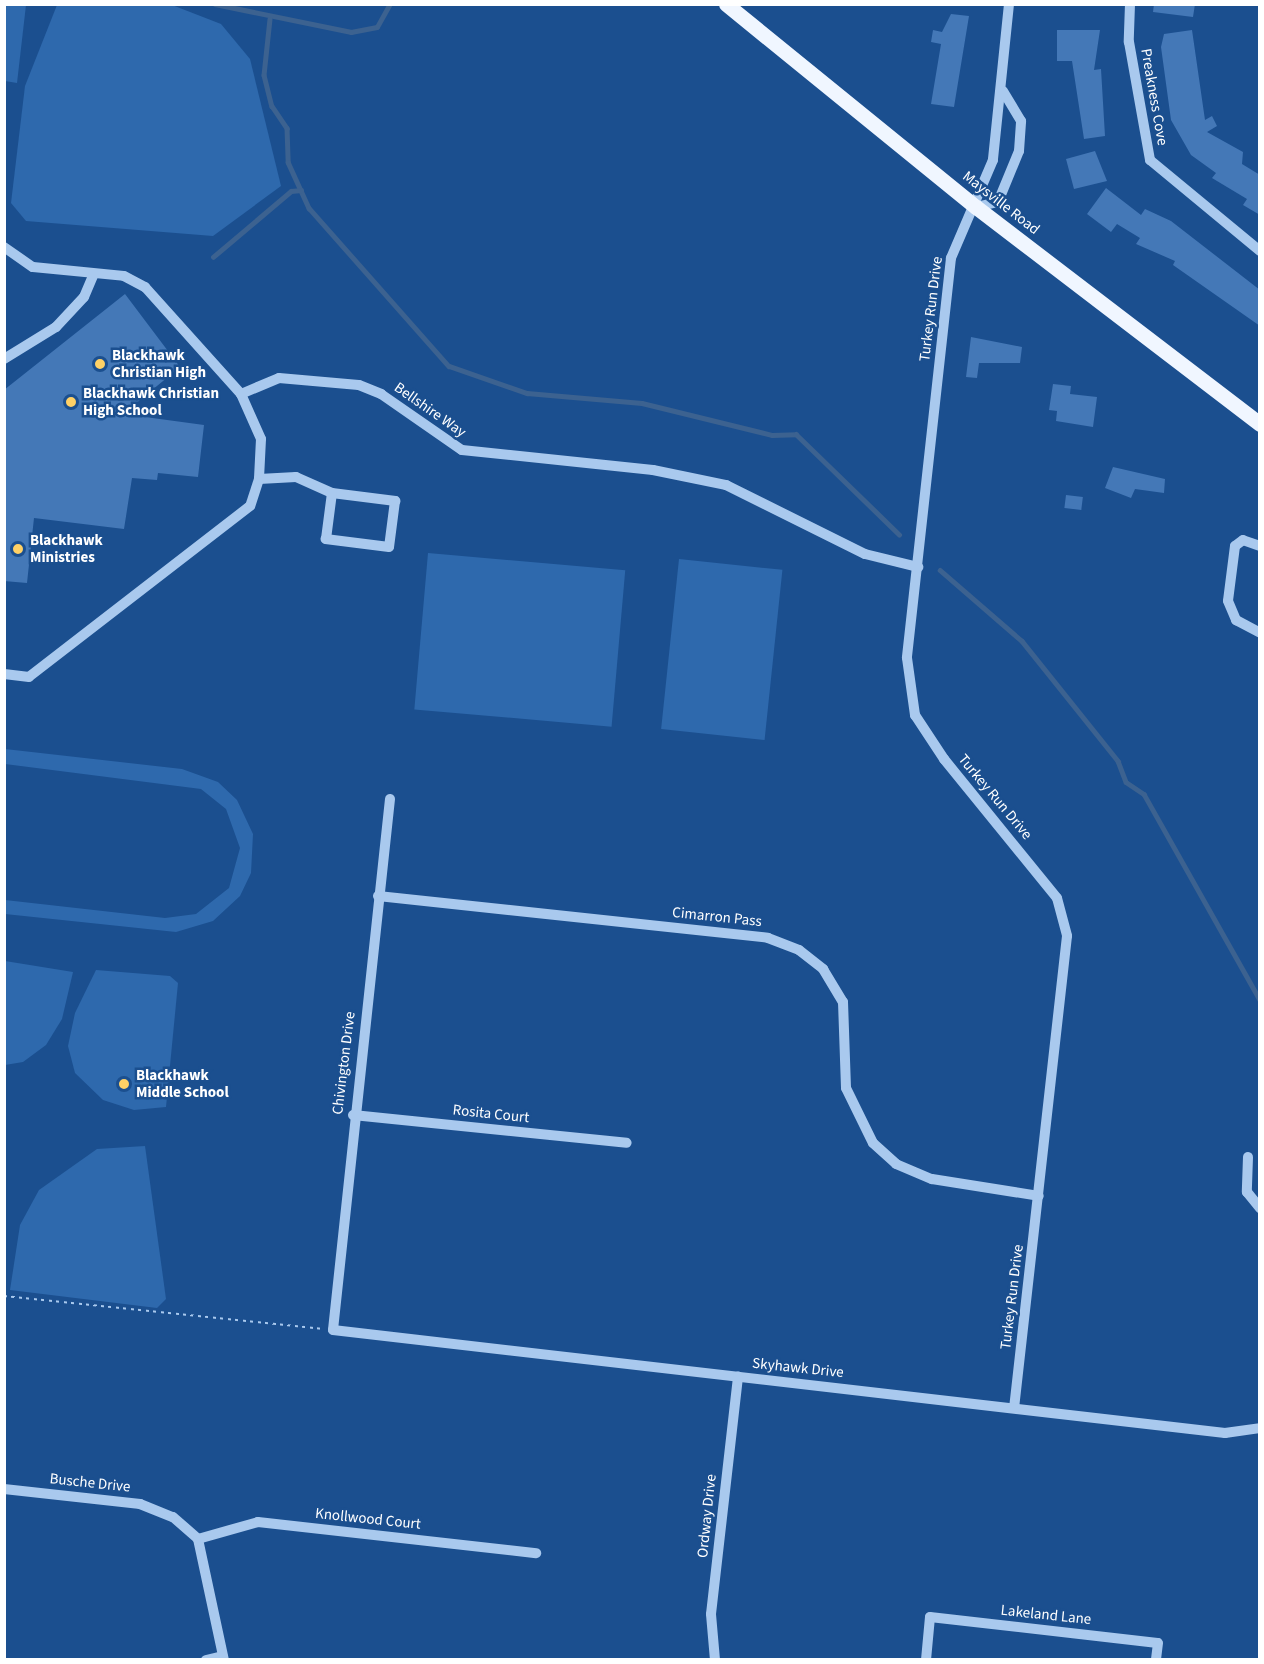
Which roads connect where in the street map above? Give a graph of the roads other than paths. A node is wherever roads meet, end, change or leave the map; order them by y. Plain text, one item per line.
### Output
1 (726, 4) edge
2 (1009, 4) edge
3 (1130, 4) edge
4 (1003, 91) junction
5 (976, 207) junction
6 (4, 247) edge
7 (1260, 251) edge
8 (94, 274) junction
9 (4, 359) edge
10 (241, 394) junction
11 (1260, 424) edge
12 (260, 478) junction
13 (332, 493) junction
14 (1260, 546) edge
15 (918, 567) junction
16 (1260, 633) edge
17 (4, 674) edge
18 (390, 799) dead end
19 (378, 896) junction
20 (353, 1115) junction
21 (627, 1143) dead end
22 (1248, 1157) dead end
23 (1039, 1196) junction
24 (1260, 1208) edge
25 (333, 1330) joint
26 (738, 1377) junction
27 (1014, 1408) junction
28 (1260, 1428) edge
29 (4, 1489) edge
30 (198, 1539) junction
31 (537, 1553) dead end
32 (223, 1658) edge
33 (206, 1659) edge
34 (715, 1659) edge
35 (926, 1659) edge
36 (1156, 1659) edge

1 - 5 main road, Maysville Road
2 - 4 street, Turkey Run Drive
3 - 7 street, Preakness Cove
4 - 5 street, Turkey Run Drive
4 - 5 street
5 - 11 main road, Maysville Road
5 - 15 street, Turkey Run Drive
6 - 8 street
8 - 9 street
8 - 10 street
10 - 12 street
10 - 15 street, Bellshire Way
12 - 13 street
12 - 17 street
13 - 13 street
14 - 16 street
15 - 23 street, Turkey Run Drive
18 - 19 street, Chivington Drive
19 - 20 street, Chivington Drive
19 - 23 street, Cimarron Pass
20 - 21 street, Rosita Court
20 - 25 street, Chivington Drive
22 - 24 street
23 - 27 street, Turkey Run Drive
25 - 26 street, Skyhawk Drive
26 - 27 street, Skyhawk Drive
26 - 34 street, Ordway Drive
27 - 28 street, Skyhawk Drive
29 - 30 street, Busche Drive
30 - 31 street, Knollwood Court
30 - 32 street
32 - 33 street
35 - 36 street, Lakeland Lane

